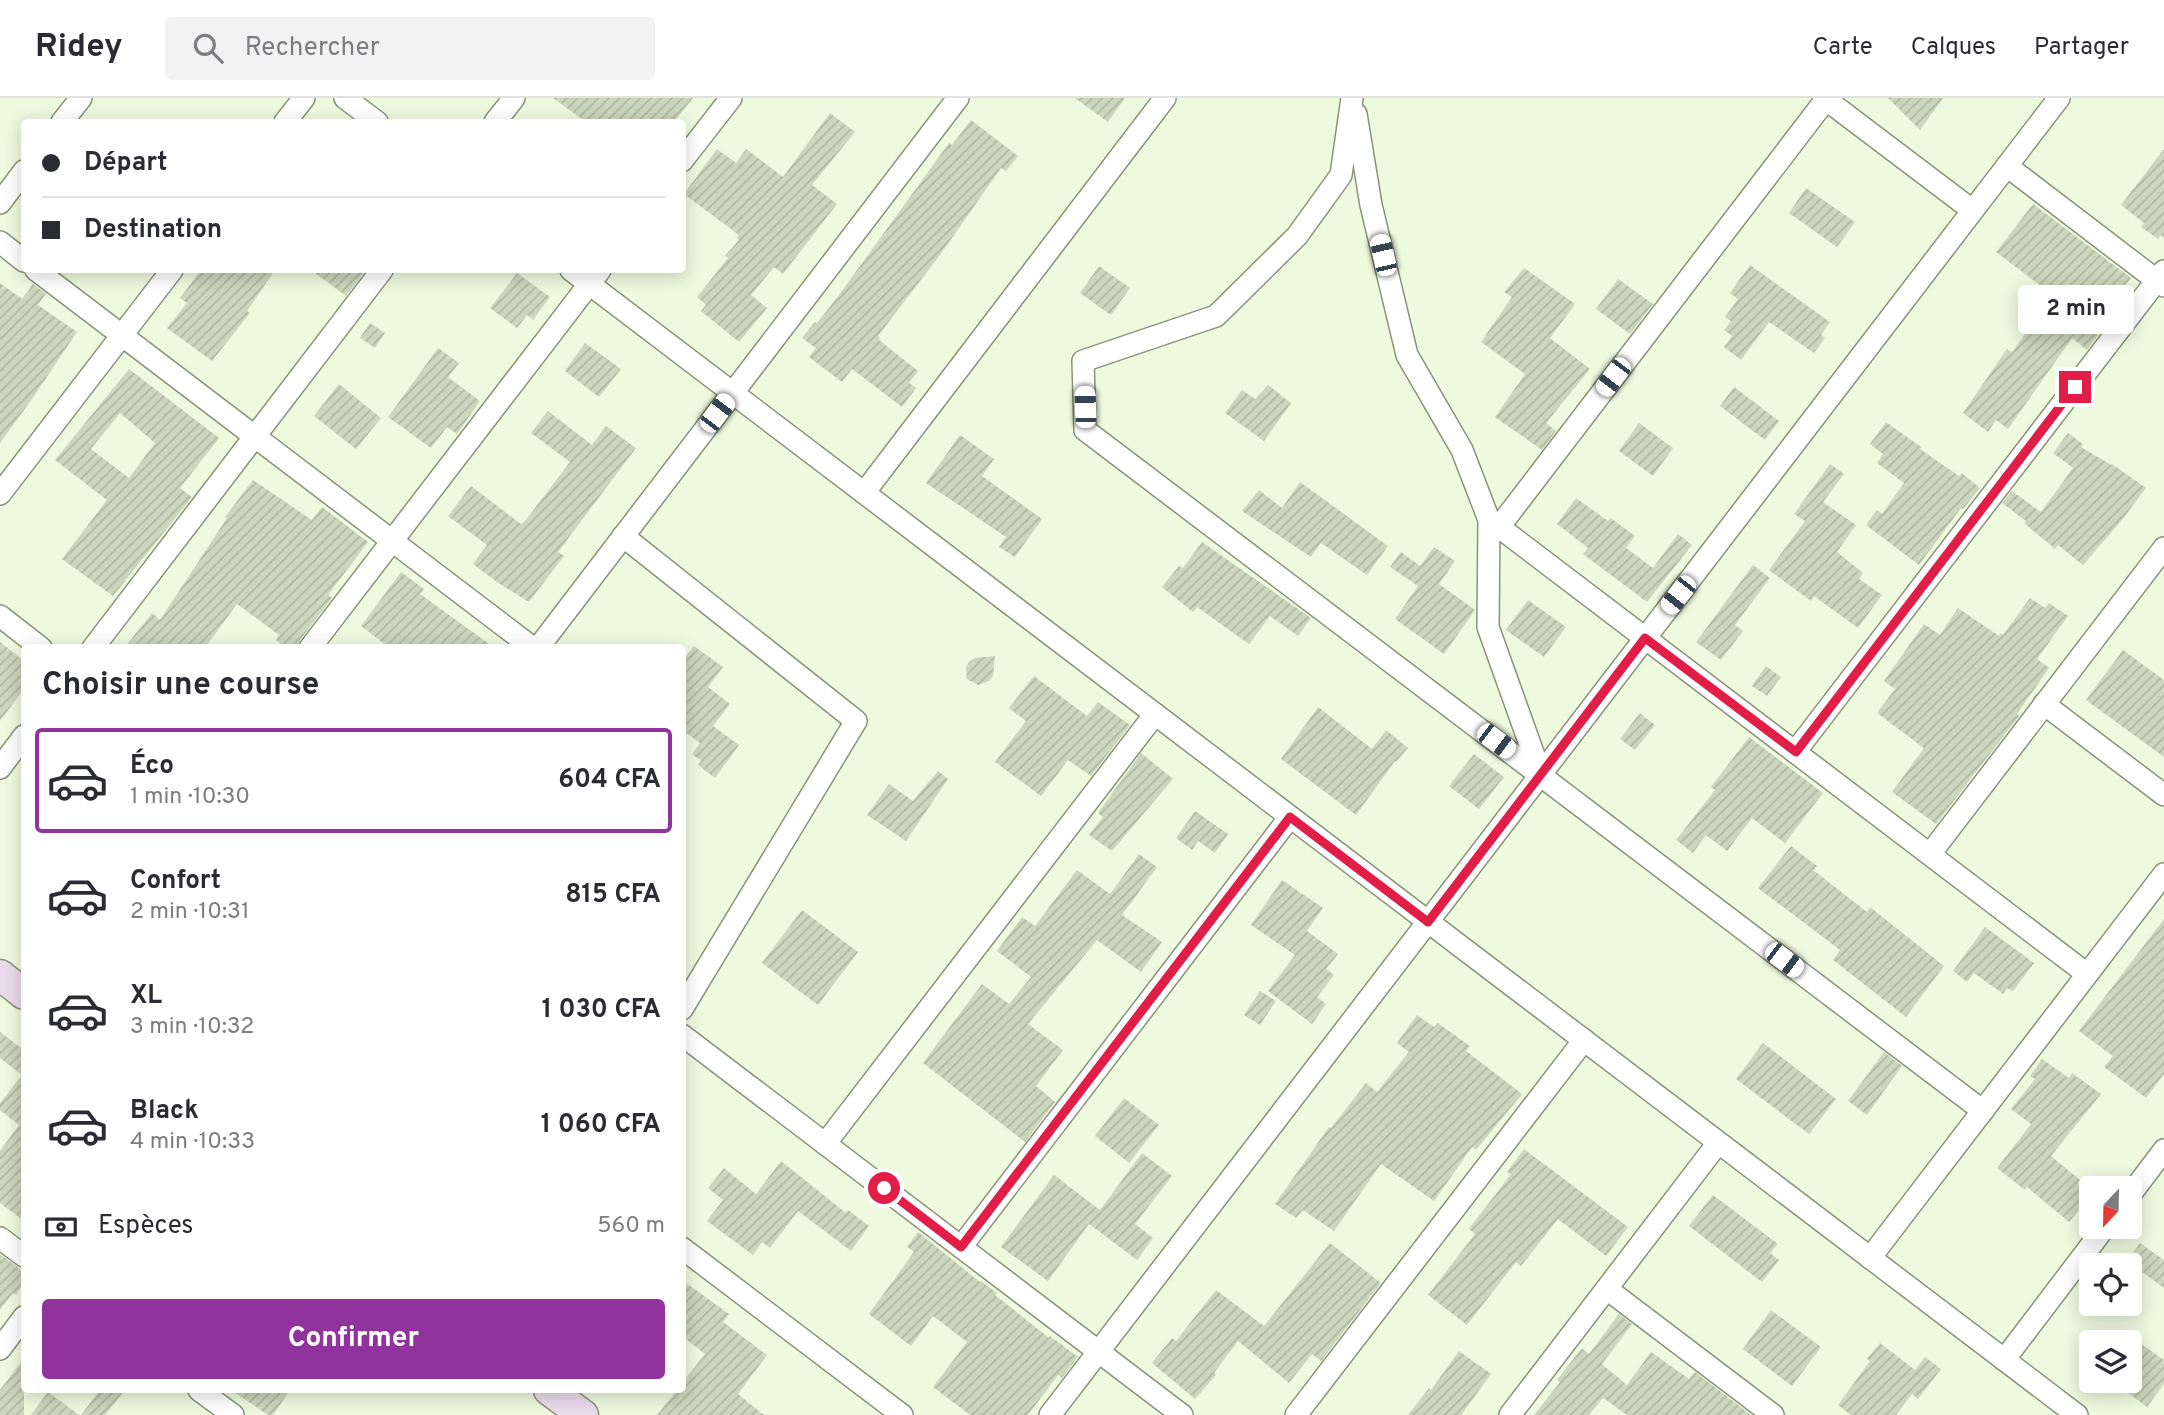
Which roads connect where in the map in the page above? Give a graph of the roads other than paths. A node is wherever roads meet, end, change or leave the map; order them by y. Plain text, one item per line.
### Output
1 (80, 98) edge
2 (304, 98) edge
3 (345, 98) edge
4 (514, 98) edge
5 (731, 98) edge
6 (958, 98) edge
7 (1165, 98) edge
8 (1353, 98) edge
9 (1826, 98) edge
10 (2059, 98) edge
11 (64, 119) edge
12 (287, 119) edge
13 (373, 119) edge
14 (497, 119) edge
15 (686, 156) edge
16 (2007, 166) junction
17 (21, 175) edge
18 (0, 203) edge
19 (1972, 210) junction
20 (0, 242) edge
21 (21, 259) edge
22 (40, 273) edge
23 (170, 273) edge
24 (380, 273) edge
25 (594, 276) edge
26 (2162, 279) edge
27 (122, 335) junction
28 (733, 393) junction
29 (255, 436) junction
30 (864, 493) junction
31 (0, 494) edge
32 (623, 536) junction
33 (392, 541) junction
34 (2164, 548) edge
35 (2157, 572) edge
36 (0, 616) edge
37 (1645, 638) junction
38 (36, 644) edge
39 (96, 644) edge
40 (313, 644) edge
41 (530, 644) edge
42 (538, 644) edge
43 (2044, 704) junction
44 (1155, 714) junction
45 (21, 740) edge
46 (1796, 752) junction
47 (0, 768) edge
48 (1541, 775) junction
49 (2164, 795) edge
50 (1290, 817) junction
51 (1930, 854) junction
52 (2164, 874) edge
53 (1428, 922) junction
54 (2087, 974) junction
55 (0, 975) edge
56 (21, 992) edge
57 (686, 1002) edge
58 (686, 1038) edge
59 (1584, 1040) junction
60 (1983, 1111) junction
61 (1718, 1143) junction
62 (825, 1144) junction
63 (2164, 1150) edge
64 (2142, 1179) edge
65 (0, 1238) edge
66 (2096, 1239) edge
67 (961, 1247) junction
68 (686, 1251) edge
69 (21, 1254) edge
70 (1870, 1258) junction
71 (1607, 1289) junction
72 (21, 1321) edge
73 (0, 1349) edge
74 (1099, 1352) junction
75 (2004, 1360) junction
76 (204, 1393) edge
77 (553, 1393) edge
78 (233, 1415) edge
79 (583, 1415) edge
80 (902, 1415) edge
81 (1050, 1415) edge
82 (1182, 1415) edge
83 (1296, 1415) edge
84 (1510, 1415) edge
85 (1773, 1415) edge
86 (2077, 1415) edge

1 - 11 street
2 - 12 street
3 - 13 street
4 - 14 street
5 - 15 street
6 - 28 street
7 - 30 street
8 - 48 street
8 - 48 street
9 - 19 street
9 - 37 street
10 - 16 street
16 - 19 street
16 - 26 street
17 - 18 street
19 - 37 street
20 - 21 street
22 - 27 street
23 - 27 street
24 - 29 street
25 - 28 street
25 - 33 street
26 - 46 street
27 - 29 street
27 - 31 street
28 - 30 street
28 - 32 street
29 - 33 street
29 - 39 street
30 - 44 street
32 - 42 street
32 - 57 street
33 - 40 street
33 - 41 street
34 - 35 street
35 - 43 street
36 - 38 street
37 - 46 street
37 - 48 street
43 - 49 street
43 - 51 street
44 - 50 street
44 - 62 street
45 - 47 street
46 - 51 street
48 - 53 street
48 - 60 street
50 - 53 street
50 - 67 street
51 - 54 street
52 - 54 street
53 - 59 street
53 - 74 street
54 - 60 street
55 - 56 main road
58 - 62 street
59 - 61 street
59 - 83 street
60 - 70 street
61 - 70 street
61 - 71 street
62 - 67 street
63 - 64 street
65 - 69 street
66 - 75 street
67 - 74 street
68 - 80 street
70 - 75 street
71 - 84 street
71 - 85 street
72 - 73 street
74 - 81 street
74 - 82 street
75 - 86 street
76 - 78 street
77 - 79 main road

